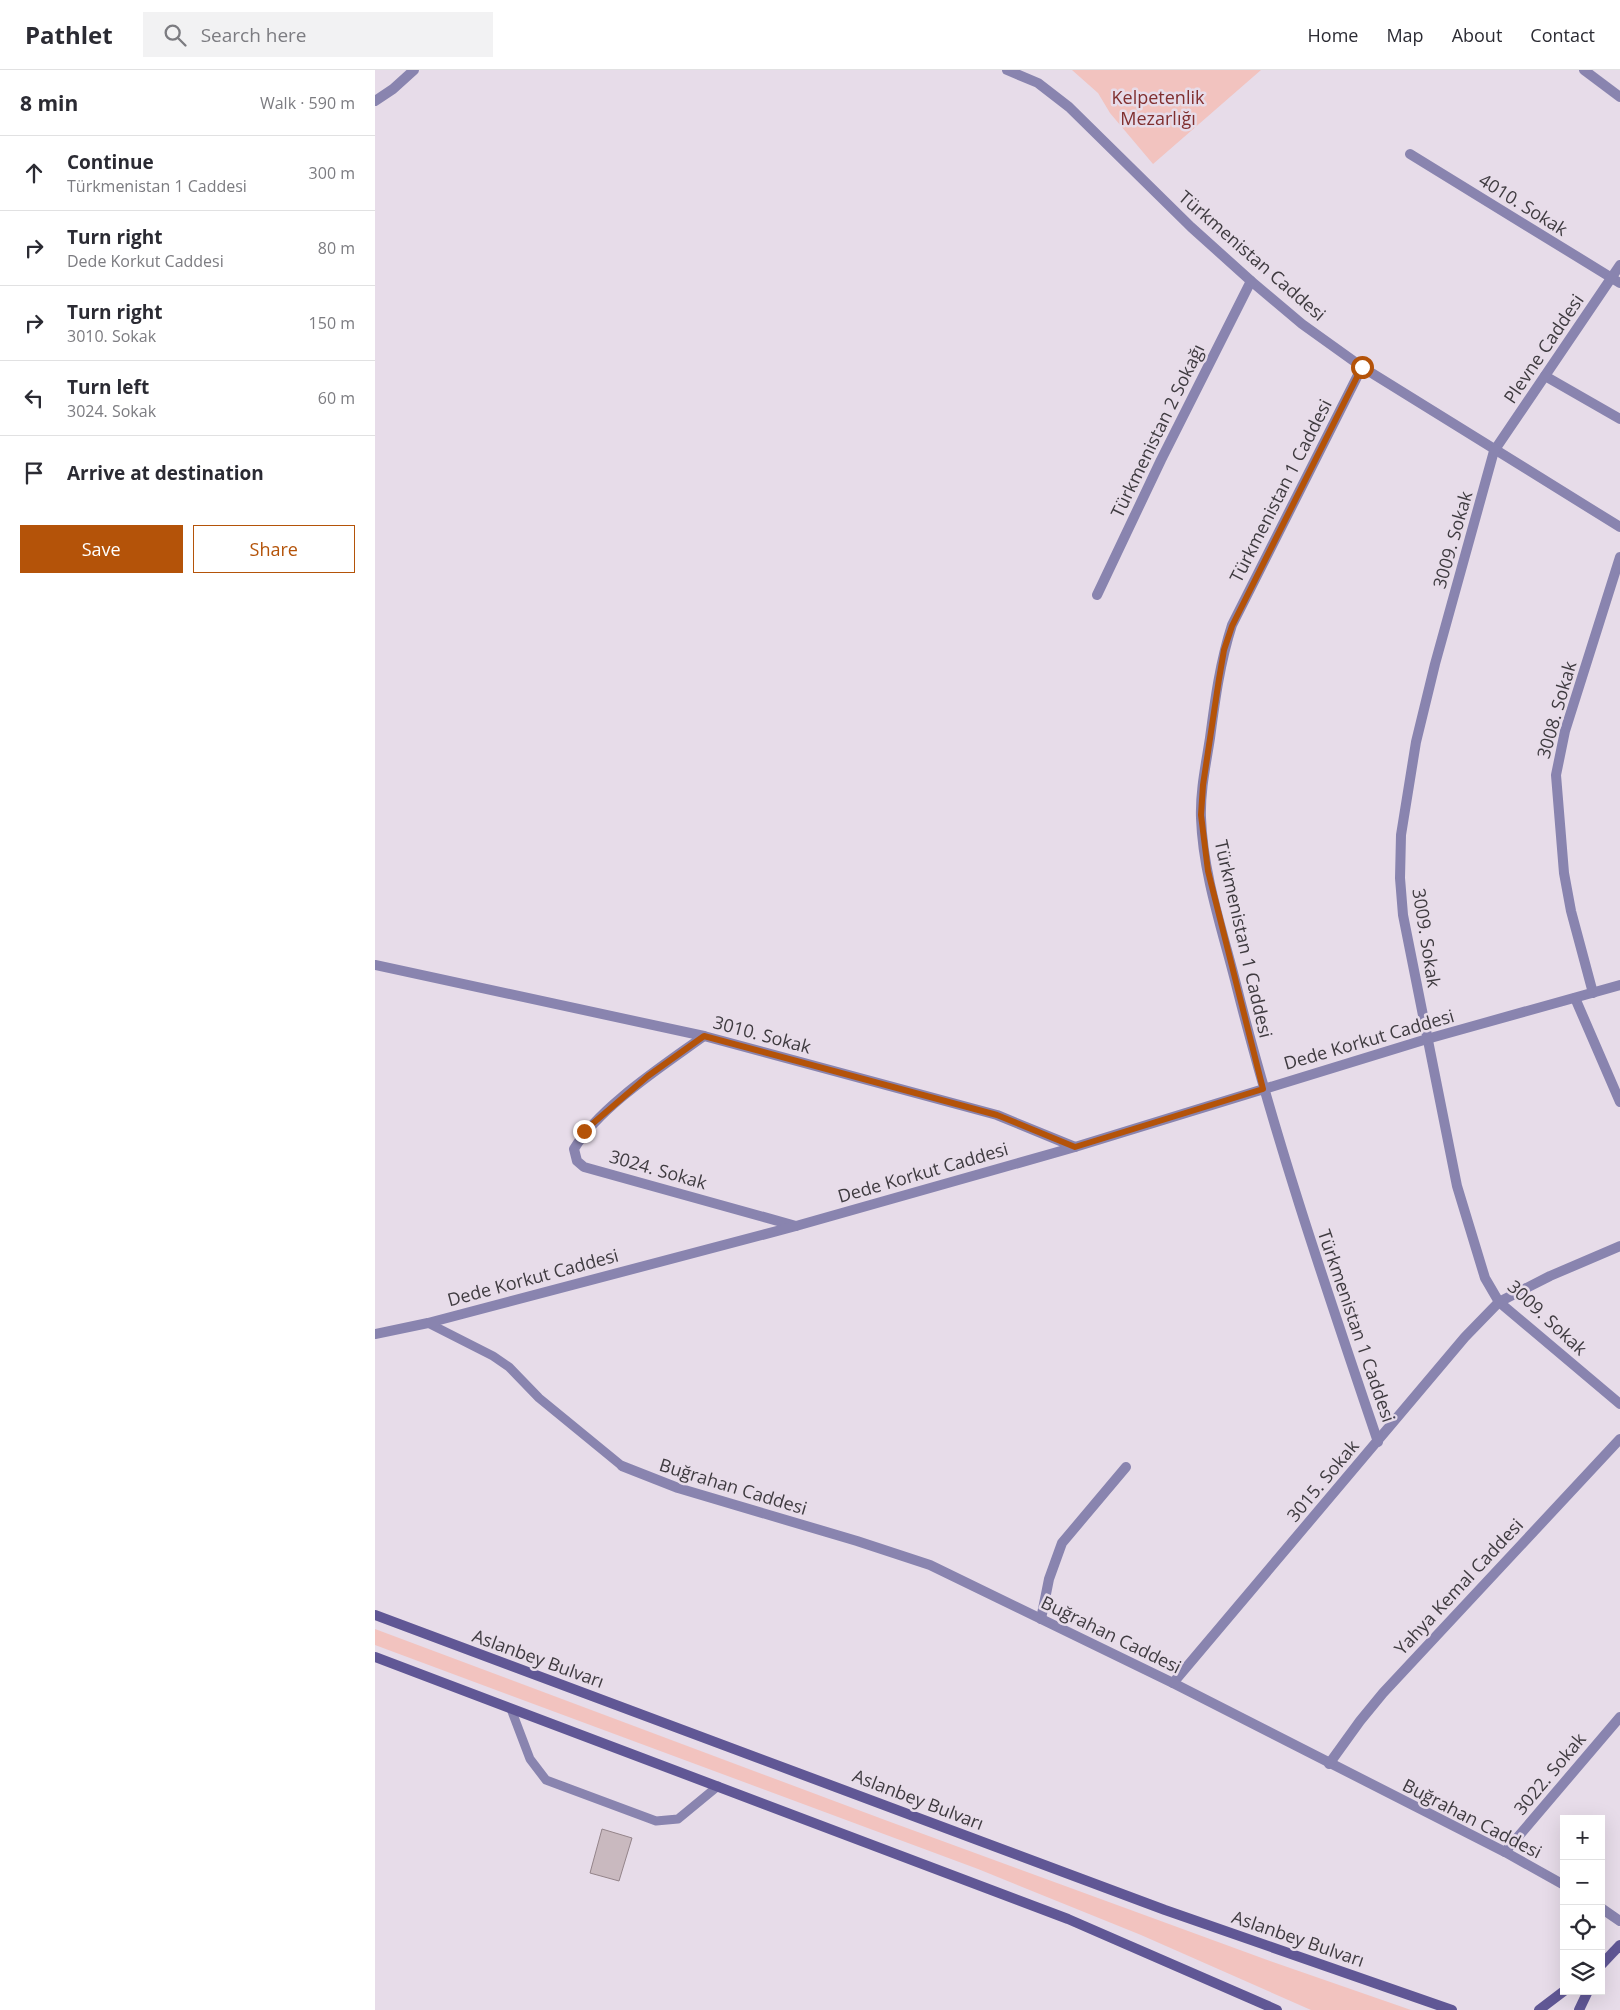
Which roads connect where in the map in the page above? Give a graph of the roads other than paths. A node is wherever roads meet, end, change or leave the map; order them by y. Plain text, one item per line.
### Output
1 (415, 70) edge
2 (1007, 70) edge
3 (1584, 70) edge
4 (1620, 97) edge
5 (375, 101) edge
6 (1410, 154) dead end
7 (1620, 265) edge
8 (1251, 281) junction
9 (1616, 281) edge
10 (1362, 367) junction
11 (1545, 376) junction
12 (1620, 418) edge
13 (1495, 451) junction
14 (1620, 527) edge
15 (1620, 557) edge
16 (1097, 595) dead end
17 (375, 965) edge
18 (1620, 985) edge
19 (1593, 993) junction
20 (1575, 998) junction
21 (704, 1036) junction
22 (1427, 1039) junction
23 (1263, 1089) junction
24 (1620, 1102) edge
25 (1075, 1147) junction
26 (796, 1226) junction
27 (1620, 1246) edge
28 (1499, 1302) junction
29 (428, 1323) junction
30 (375, 1334) edge
31 (1620, 1404) edge
32 (1620, 1439) edge
33 (1378, 1442) junction
34 (622, 1466) joint
35 (1126, 1467) dead end
36 (375, 1615) edge
37 (1041, 1619) junction
38 (375, 1657) edge
39 (1173, 1683) junction
40 (511, 1709) junction
41 (1620, 1717) edge
42 (1329, 1764) junction
43 (718, 1786) junction
44 (1505, 1852) junction
45 (1560, 1883) edge
46 (1605, 1911) edge
47 (1620, 1921) edge
48 (1620, 1945) edge
49 (1605, 1961) edge
50 (1560, 1994) edge
51 (1586, 1995) edge
52 (1277, 2010) edge
53 (1452, 2010) edge
54 (1539, 2010) edge
55 (1579, 2010) edge

1 - 5 street
2 - 8 street, Türkmenistan Caddesi
3 - 4 street
6 - 9 street, 4010. Sokak
7 - 9 street, Plevne Caddesi
8 - 10 street, Türkmenistan Caddesi
8 - 16 street, Türkmenistan 2 Sokağı
9 - 11 street, Plevne Caddesi
10 - 13 street, Türkmenistan Caddesi
10 - 23 street, Türkmenistan 1 Caddesi
11 - 12 street
11 - 13 street, Plevne Caddesi
13 - 14 street, Türkmenistan Caddesi
13 - 22 street, 3009. Sokak
15 - 19 street, 3008. Sokak
17 - 21 street, 3010. Sokak
18 - 19 street, Dede Korkut Caddesi
19 - 20 street, Dede Korkut Caddesi
20 - 22 street, Dede Korkut Caddesi
20 - 24 street
21 - 25 street, 3010. Sokak
21 - 26 street, 3024. Sokak
22 - 23 street, Dede Korkut Caddesi
22 - 28 street, 3009. Sokak
23 - 25 street, Dede Korkut Caddesi
23 - 33 street, Türkmenistan 1 Caddesi
25 - 26 street, Dede Korkut Caddesi
26 - 29 street, Dede Korkut Caddesi
27 - 28 street, 3015. Sokak
28 - 31 street, 3009. Sokak
28 - 33 street, 3015. Sokak
29 - 30 street, Dede Korkut Caddesi
29 - 34 lane
32 - 42 street, Yahya Kemal Caddesi
33 - 39 street, 3015. Sokak
34 - 37 street, Buğrahan Caddesi
35 - 37 street
36 - 53 main road, Aslanbey Bulvarı
37 - 39 street, Buğrahan Caddesi
38 - 40 main road
39 - 42 street, Buğrahan Caddesi
40 - 43 main road
40 - 43 lane
41 - 44 street, 3022. Sokak
42 - 44 street, Buğrahan Caddesi
43 - 52 main road
44 - 45 street, Buğrahan Caddesi
46 - 47 street
48 - 49 main road
50 - 54 main road
51 - 55 main road

